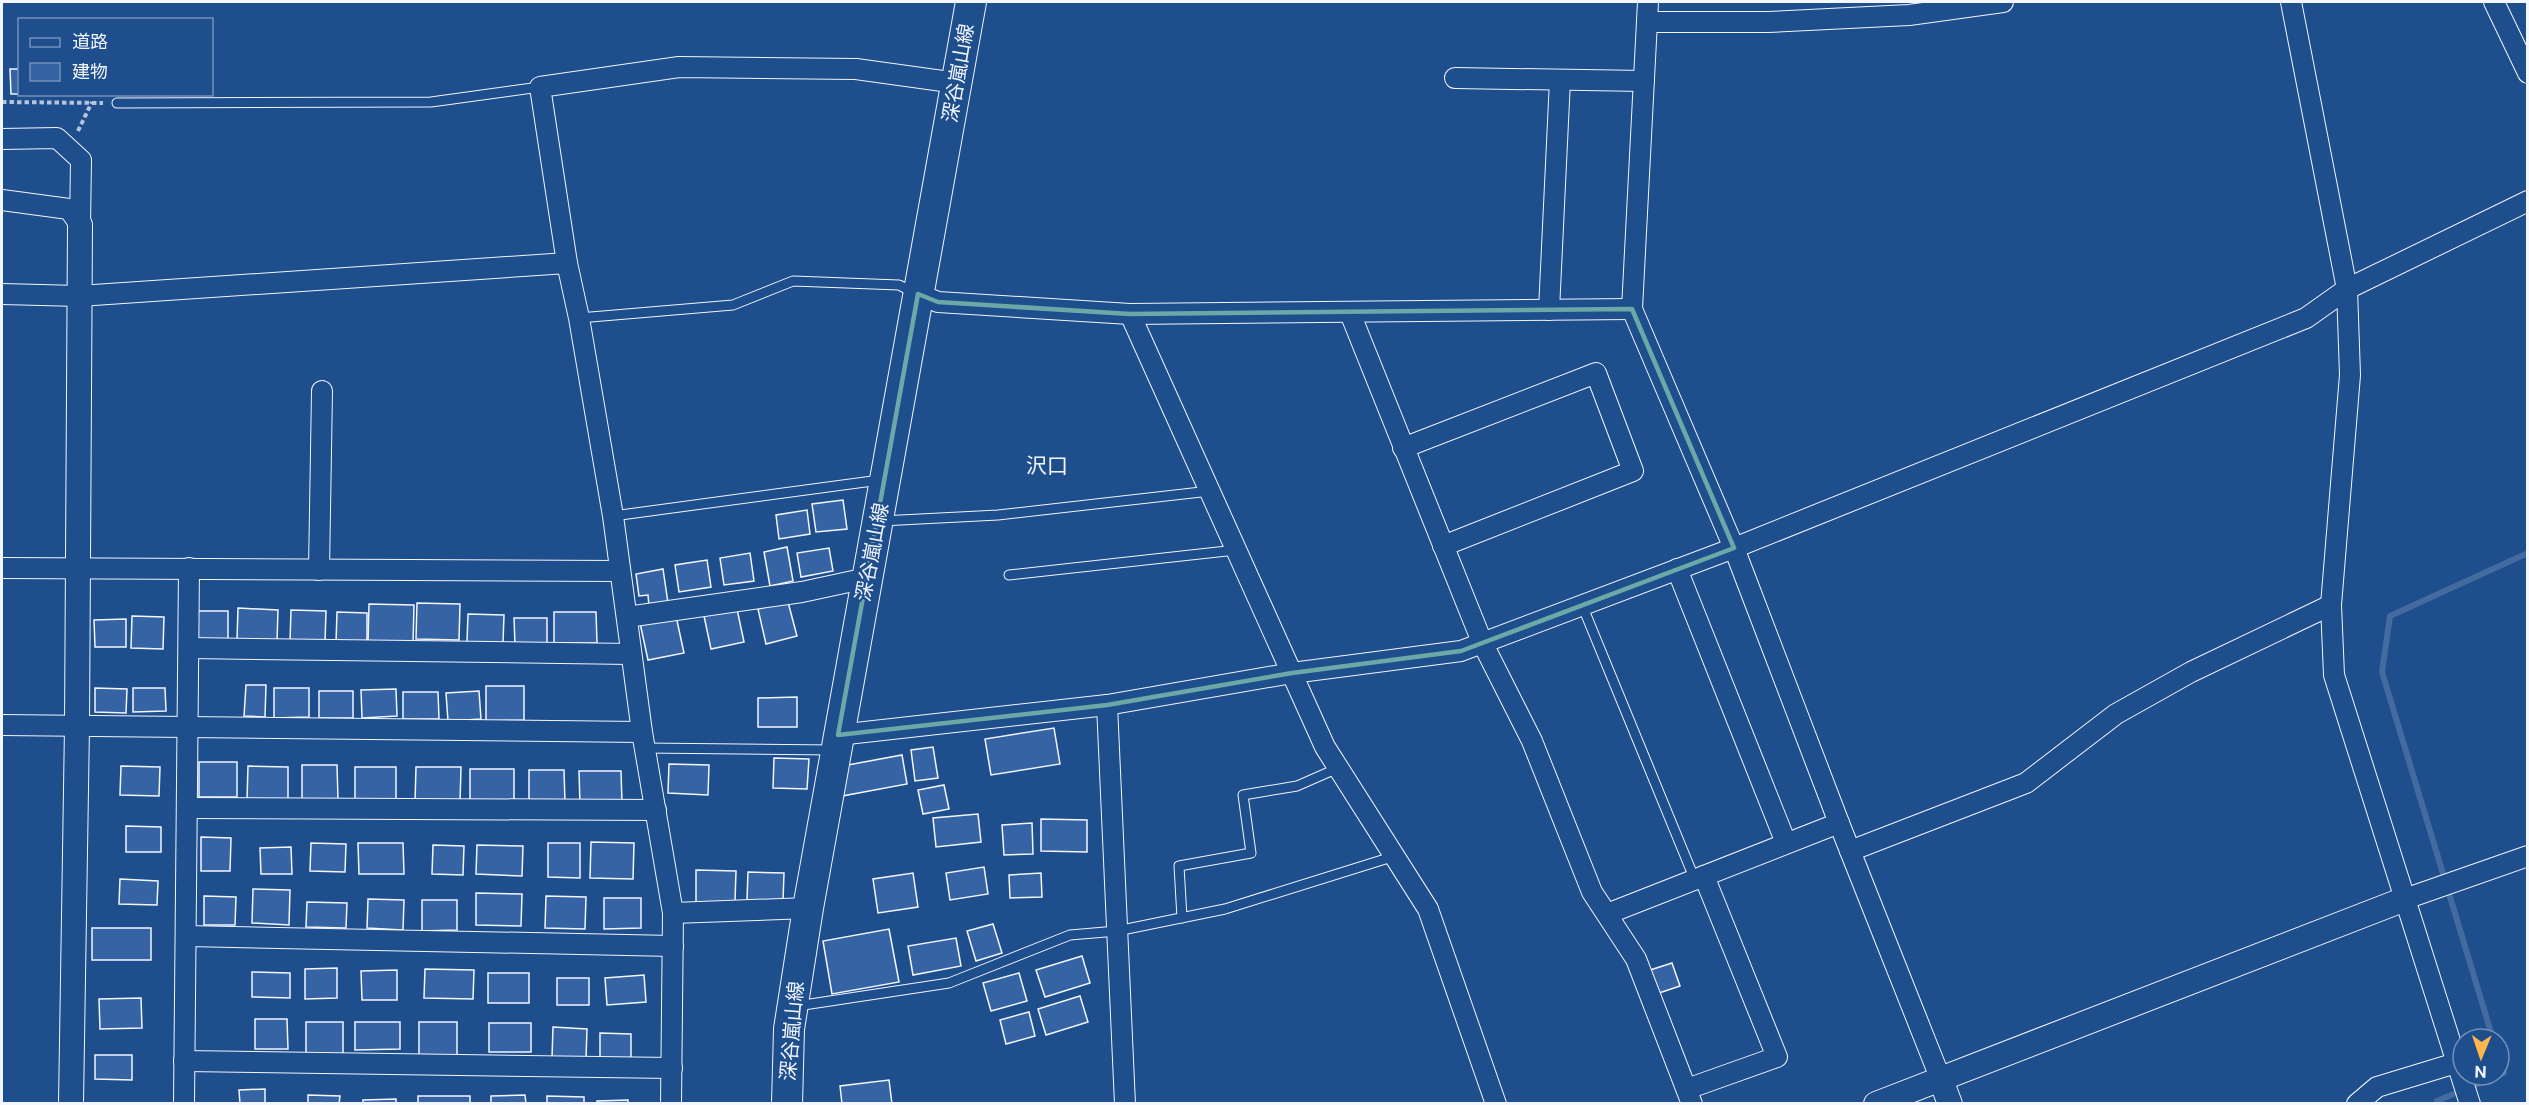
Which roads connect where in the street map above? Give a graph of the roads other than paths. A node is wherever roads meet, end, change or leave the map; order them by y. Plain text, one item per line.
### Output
1 (971, 2) edge
2 (1648, 2) edge
3 (2003, 2) edge
4 (2290, 2) edge
5 (2494, 2) edge
6 (1647, 22) junction
7 (2528, 73) edge
8 (1455, 78) dead end
9 (1560, 80) junction
10 (1644, 81) junction
11 (957, 83) junction
12 (540, 87) junction
13 (117, 103) road end
14 (2, 140) edge
15 (2, 200) edge
16 (2528, 201) edge
17 (80, 225) junction
18 (567, 263) junction
19 (2347, 289) junction
20 (2, 294) edge
21 (918, 294) junction
22 (79, 296) junction
23 (1632, 309) junction
24 (1549, 310) junction
25 (1350, 313) junction
26 (1130, 314) junction
27 (579, 318) junction
28 (322, 391) dead end
29 (1403, 448) junction
30 (886, 480) junction
31 (1210, 491) junction
32 (613, 516) junction
33 (878, 521) junction
34 (1443, 546) junction
35 (1734, 548) junction
36 (1236, 550) junction
37 (2, 568) edge
38 (189, 568) junction
39 (78, 569) junction
40 (1677, 569) junction
41 (319, 570) junction
42 (620, 571) junction
43 (1009, 575) dead end
44 (867, 578) junction
45 (1582, 605) junction
46 (2331, 605) junction
47 (627, 617) junction
48 (1482, 642) junction
49 (189, 648) junction
50 (631, 654) junction
51 (1292, 673) junction
52 (1107, 705) junction
53 (2, 725) edge
54 (76, 726) junction
55 (188, 726) junction
56 (643, 740) junction
57 (837, 743) junction
58 (1338, 768) junction
59 (187, 808) junction
60 (656, 810) junction
61 (1839, 822) junction
62 (1786, 843) junction
63 (1850, 851) junction
64 (1395, 856) junction
65 (2528, 856) edge
66 (1700, 878) junction
67 (2405, 899) junction
68 (808, 908) junction
69 (673, 913) junction
70 (1607, 914) junction
71 (1182, 918) junction
72 (1117, 931) junction
73 (186, 936) junction
74 (673, 946) junction
75 (792, 1006) junction
76 (2451, 1047) edge
77 (184, 1061) junction
78 (2451, 1064) edge
79 (672, 1068) junction
80 (1941, 1080) junction
81 (2464, 1087) edge
82 (1690, 1096) edge
83 (71, 1104) edge
84 (184, 1104) edge
85 (671, 1104) edge
86 (787, 1104) edge
87 (1125, 1104) edge
88 (1496, 1104) edge
89 (1876, 1104) edge
90 (1950, 1104) edge
91 (2357, 1104) edge
92 (2470, 1104) edge

1 - 11 main road, 深谷嵐山線
2 - 6 street
3 - 6 street
4 - 19 street
5 - 7 street
6 - 10 street
8 - 9 street
9 - 10 street
9 - 24 street
10 - 23 street
11 - 12 street
11 - 21 main road, 深谷嵐山線
12 - 13 lane
12 - 18 street
14 - 17 street
15 - 17 street
16 - 19 street
17 - 22 street
18 - 22 street
18 - 27 street
19 - 35 street
19 - 46 street
20 - 22 street
21 - 26 street
21 - 27 lane
21 - 30 main road, 深谷嵐山線
22 - 39 street
23 - 24 street
23 - 35 street
24 - 25 street
25 - 26 street
25 - 29 street
26 - 31 street
27 - 32 street
28 - 41 street
29 - 34 street
29 - 34 street
30 - 32 lane
30 - 33 main road, 深谷嵐山線
31 - 33 lane
31 - 36 street
32 - 42 street
33 - 44 main road, 深谷嵐山線
34 - 48 street
35 - 40 street
35 - 61 street
36 - 43 lane
36 - 51 street
37 - 39 street
38 - 39 street
38 - 41 street
38 - 49 street
39 - 54 street
40 - 45 street
40 - 62 street
41 - 42 street
42 - 47 street
44 - 47 street
44 - 57 main road, 深谷嵐山線
45 - 48 street
45 - 66 lane
46 - 63 street
46 - 67 street
47 - 50 street
48 - 51 street
48 - 70 street
49 - 50 street
49 - 55 street
50 - 56 street
51 - 52 street
51 - 58 street
52 - 57 street
52 - 72 street
53 - 54 street
54 - 55 street
54 - 83 street
55 - 56 street
55 - 59 street
56 - 57 lane
56 - 60 street
57 - 68 main road, 深谷嵐山線
58 - 64 street
58 - 71 lane
59 - 60 street
59 - 73 street
60 - 69 street
61 - 62 street
61 - 63 street
62 - 66 street
63 - 80 street
64 - 71 lane
64 - 88 street
65 - 67 street
66 - 70 street
66 - 82 street
67 - 76 street
67 - 80 street
68 - 69 street
68 - 75 main road, 深谷嵐山線
69 - 74 street
70 - 82 street
71 - 72 lane
72 - 75 lane
72 - 87 street
73 - 74 street
73 - 77 street
74 - 79 street
75 - 86 main road, 深谷嵐山線
77 - 79 street
77 - 84 street
78 - 91 street
79 - 85 street
80 - 89 street
80 - 90 street
81 - 92 street

